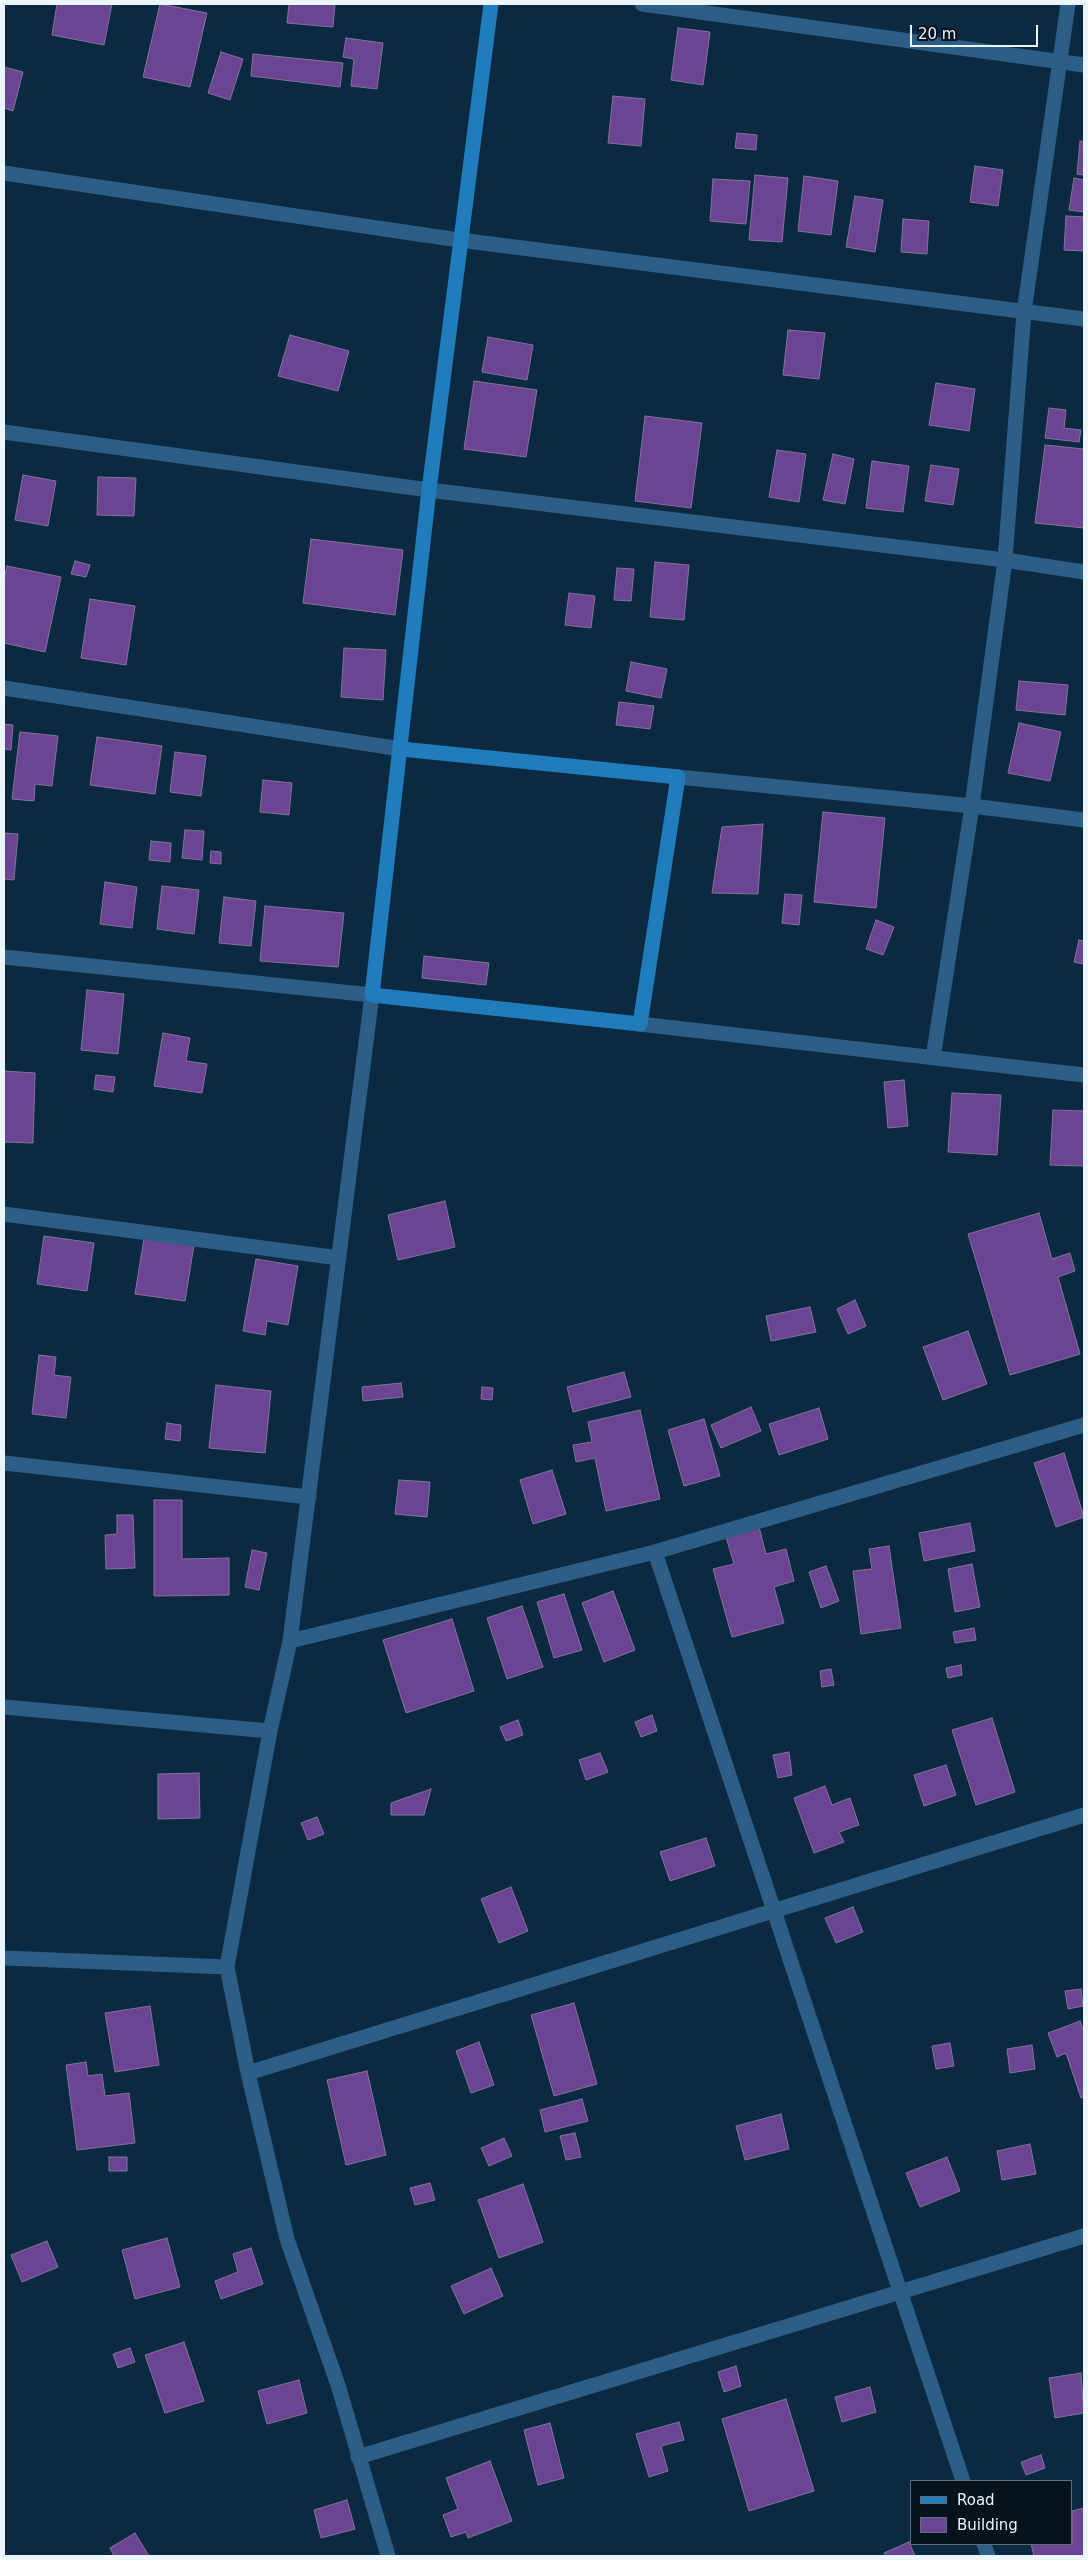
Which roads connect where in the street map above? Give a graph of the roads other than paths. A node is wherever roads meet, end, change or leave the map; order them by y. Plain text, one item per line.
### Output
1 (491, 4) edge
2 (642, 4) edge
3 (1068, 4) edge
4 (1060, 62) junction
5 (1084, 65) edge
6 (4, 173) edge
7 (460, 240) junction
8 (1024, 312) junction
9 (1084, 319) edge
10 (4, 432) edge
11 (429, 490) junction
12 (1005, 560) junction
13 (1084, 572) edge
14 (4, 688) edge
15 (401, 749) junction
16 (678, 777) junction
17 (972, 806) junction
18 (1084, 820) edge
19 (4, 957) edge
20 (372, 995) junction
21 (640, 1024) junction
22 (932, 1058) junction
23 (1084, 1075) edge
24 (4, 1214) edge
25 (339, 1258) junction
26 (1084, 1426) edge
27 (4, 1463) edge
28 (309, 1497) junction
29 (655, 1552) junction
30 (290, 1641) junction
31 (4, 1707) edge
32 (270, 1731) junction
33 (1084, 1815) edge
34 (774, 1911) junction
35 (4, 1958) edge
36 (227, 1967) junction
37 (248, 2073) junction
38 (1084, 2236) edge
39 (900, 2292) junction
40 (358, 2457) junction
41 (963, 2480) edge
42 (388, 2556) edge

1 - 7 street
2 - 4 street
3 - 4 street
4 - 5 street
4 - 8 street
6 - 7 street
7 - 8 street
7 - 11 street
8 - 9 street
8 - 12 street
10 - 11 street
11 - 12 street
11 - 15 street
12 - 13 street
12 - 17 street
14 - 15 street
15 - 16 street
15 - 20 street
16 - 17 street
16 - 21 street
17 - 18 street
17 - 22 street
19 - 20 street
20 - 21 street
20 - 25 street
21 - 22 street
22 - 23 street
24 - 25 street
25 - 28 street
26 - 29 street
27 - 28 street
28 - 30 street
29 - 30 street
29 - 34 street
30 - 32 street
31 - 32 street
32 - 36 street
33 - 34 street
34 - 37 street
34 - 39 street
35 - 36 street
36 - 37 street
37 - 40 street
38 - 39 street
39 - 40 street
39 - 41 street
40 - 42 street

